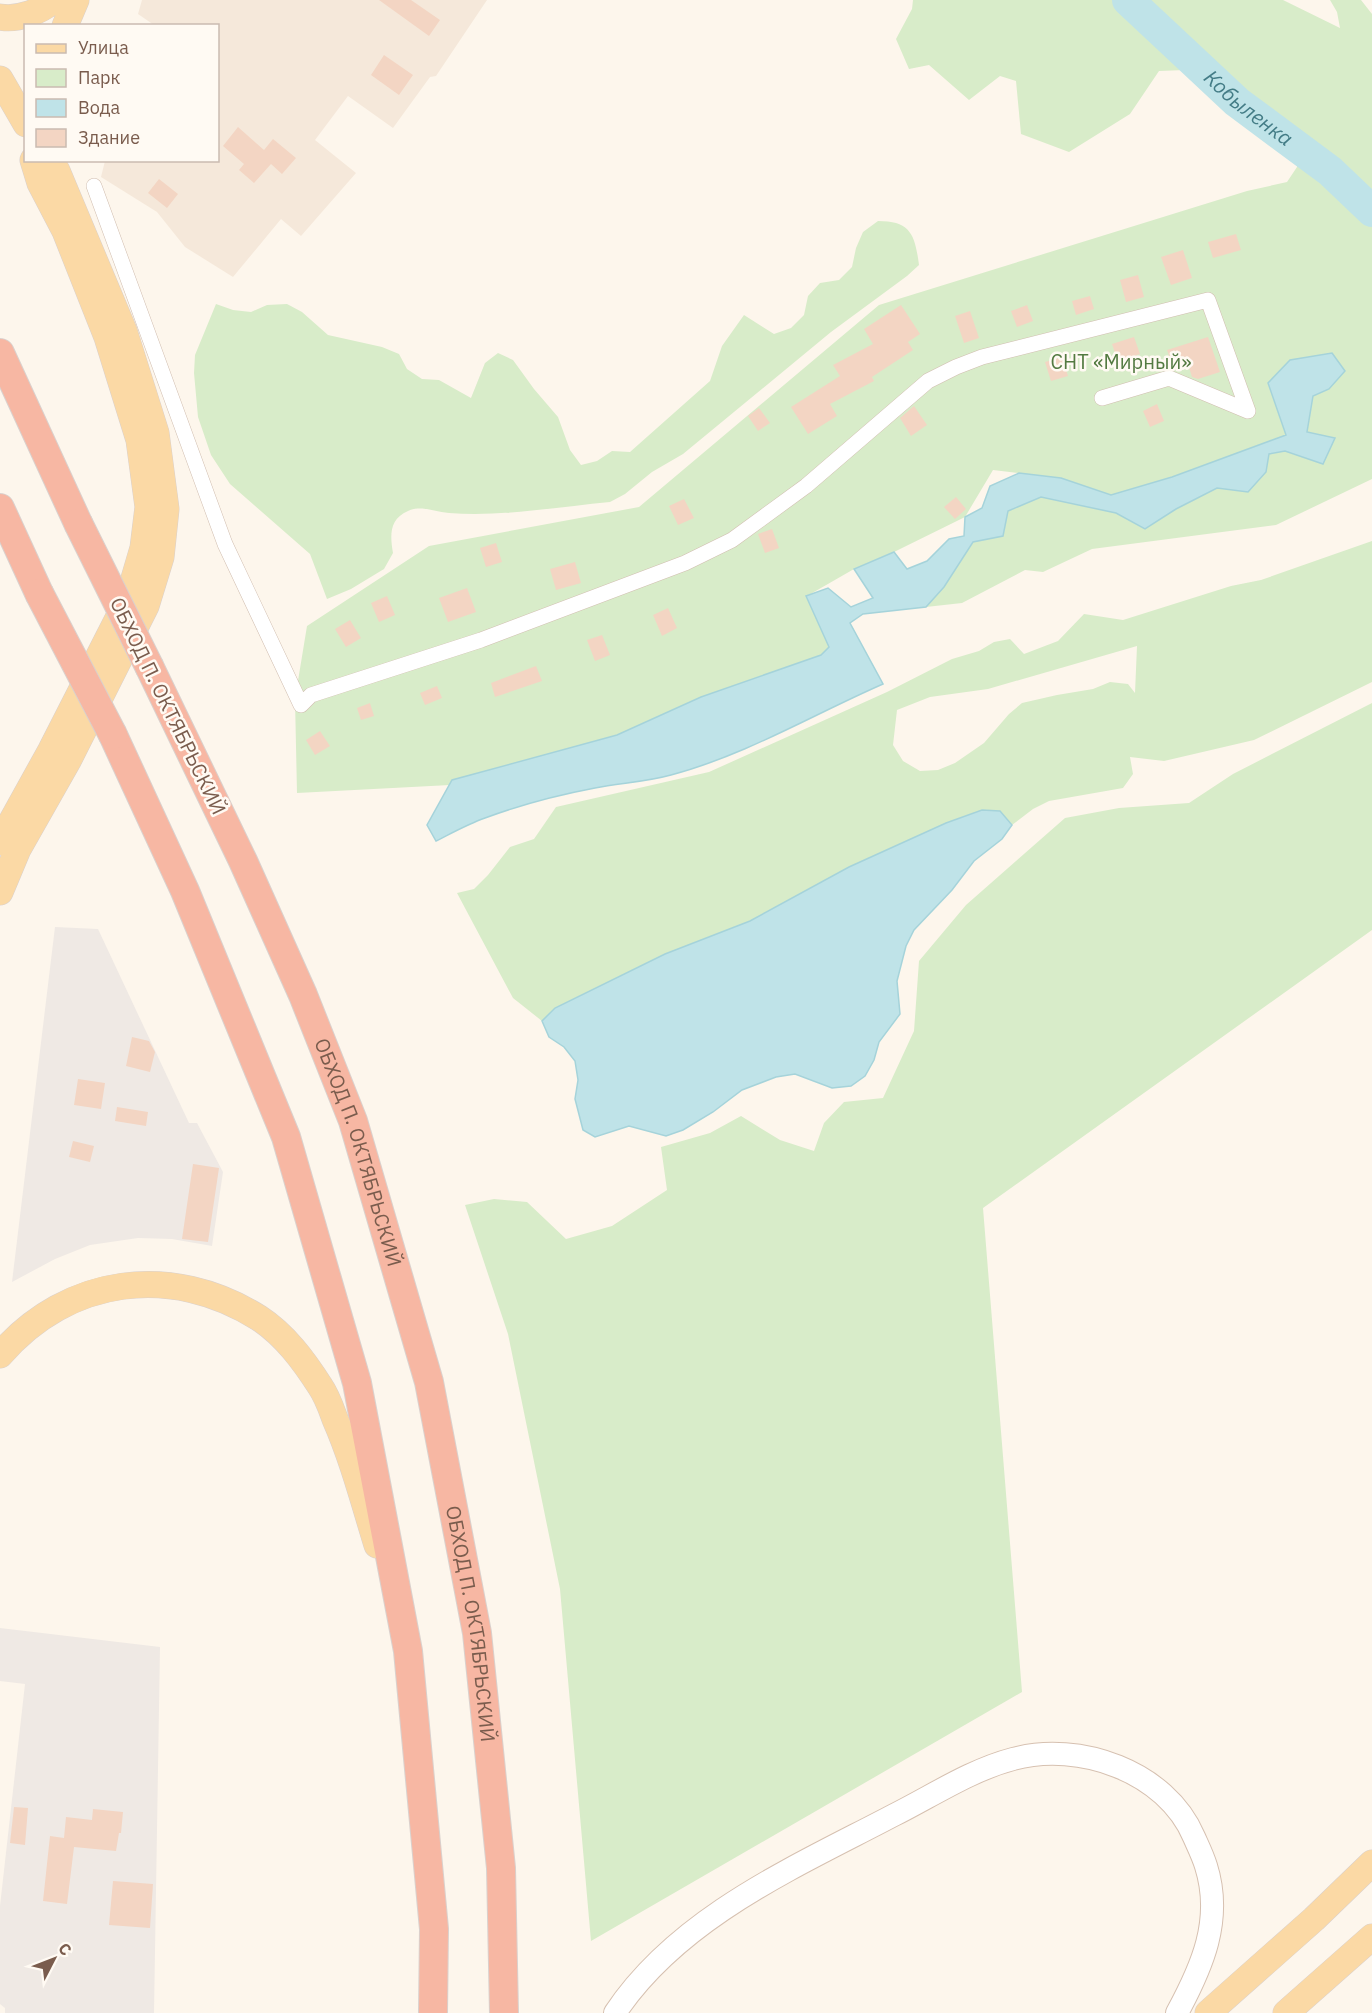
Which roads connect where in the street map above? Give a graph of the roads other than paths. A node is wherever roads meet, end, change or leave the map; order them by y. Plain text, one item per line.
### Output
1 (54, 0) edge
2 (76, 0) edge
3 (82, 0) edge
4 (0, 17) edge
5 (66, 24) edge
6 (77, 24) edge
7 (0, 80) edge
8 (24, 121) edge
9 (34, 162) edge
10 (54, 164) edge
11 (94, 186) dead end
12 (0, 353) edge
13 (1102, 398) dead end
14 (0, 508) edge
15 (0, 842) edge
16 (0, 892) edge
17 (0, 1355) edge
18 (403, 1624) junction
19 (1372, 1863) edge
20 (1372, 1937) edge
21 (433, 2013) edge
22 (504, 2013) edge
23 (615, 2013) edge
24 (1177, 2013) edge
25 (1208, 2013) edge
26 (1286, 2013) edge

1 - 4 main road
2 - 5 main road
3 - 6 main road
7 - 8 main road
9 - 15 main road
10 - 16 main road
11 - 13 street
12 - 22 highway, ОБХОД П. ОКТЯБРЬСКИЙ, bridge
14 - 18 highway, bridge
17 - 18 main road
18 - 21 highway
19 - 25 main road
20 - 26 main road
23 - 24 main road

